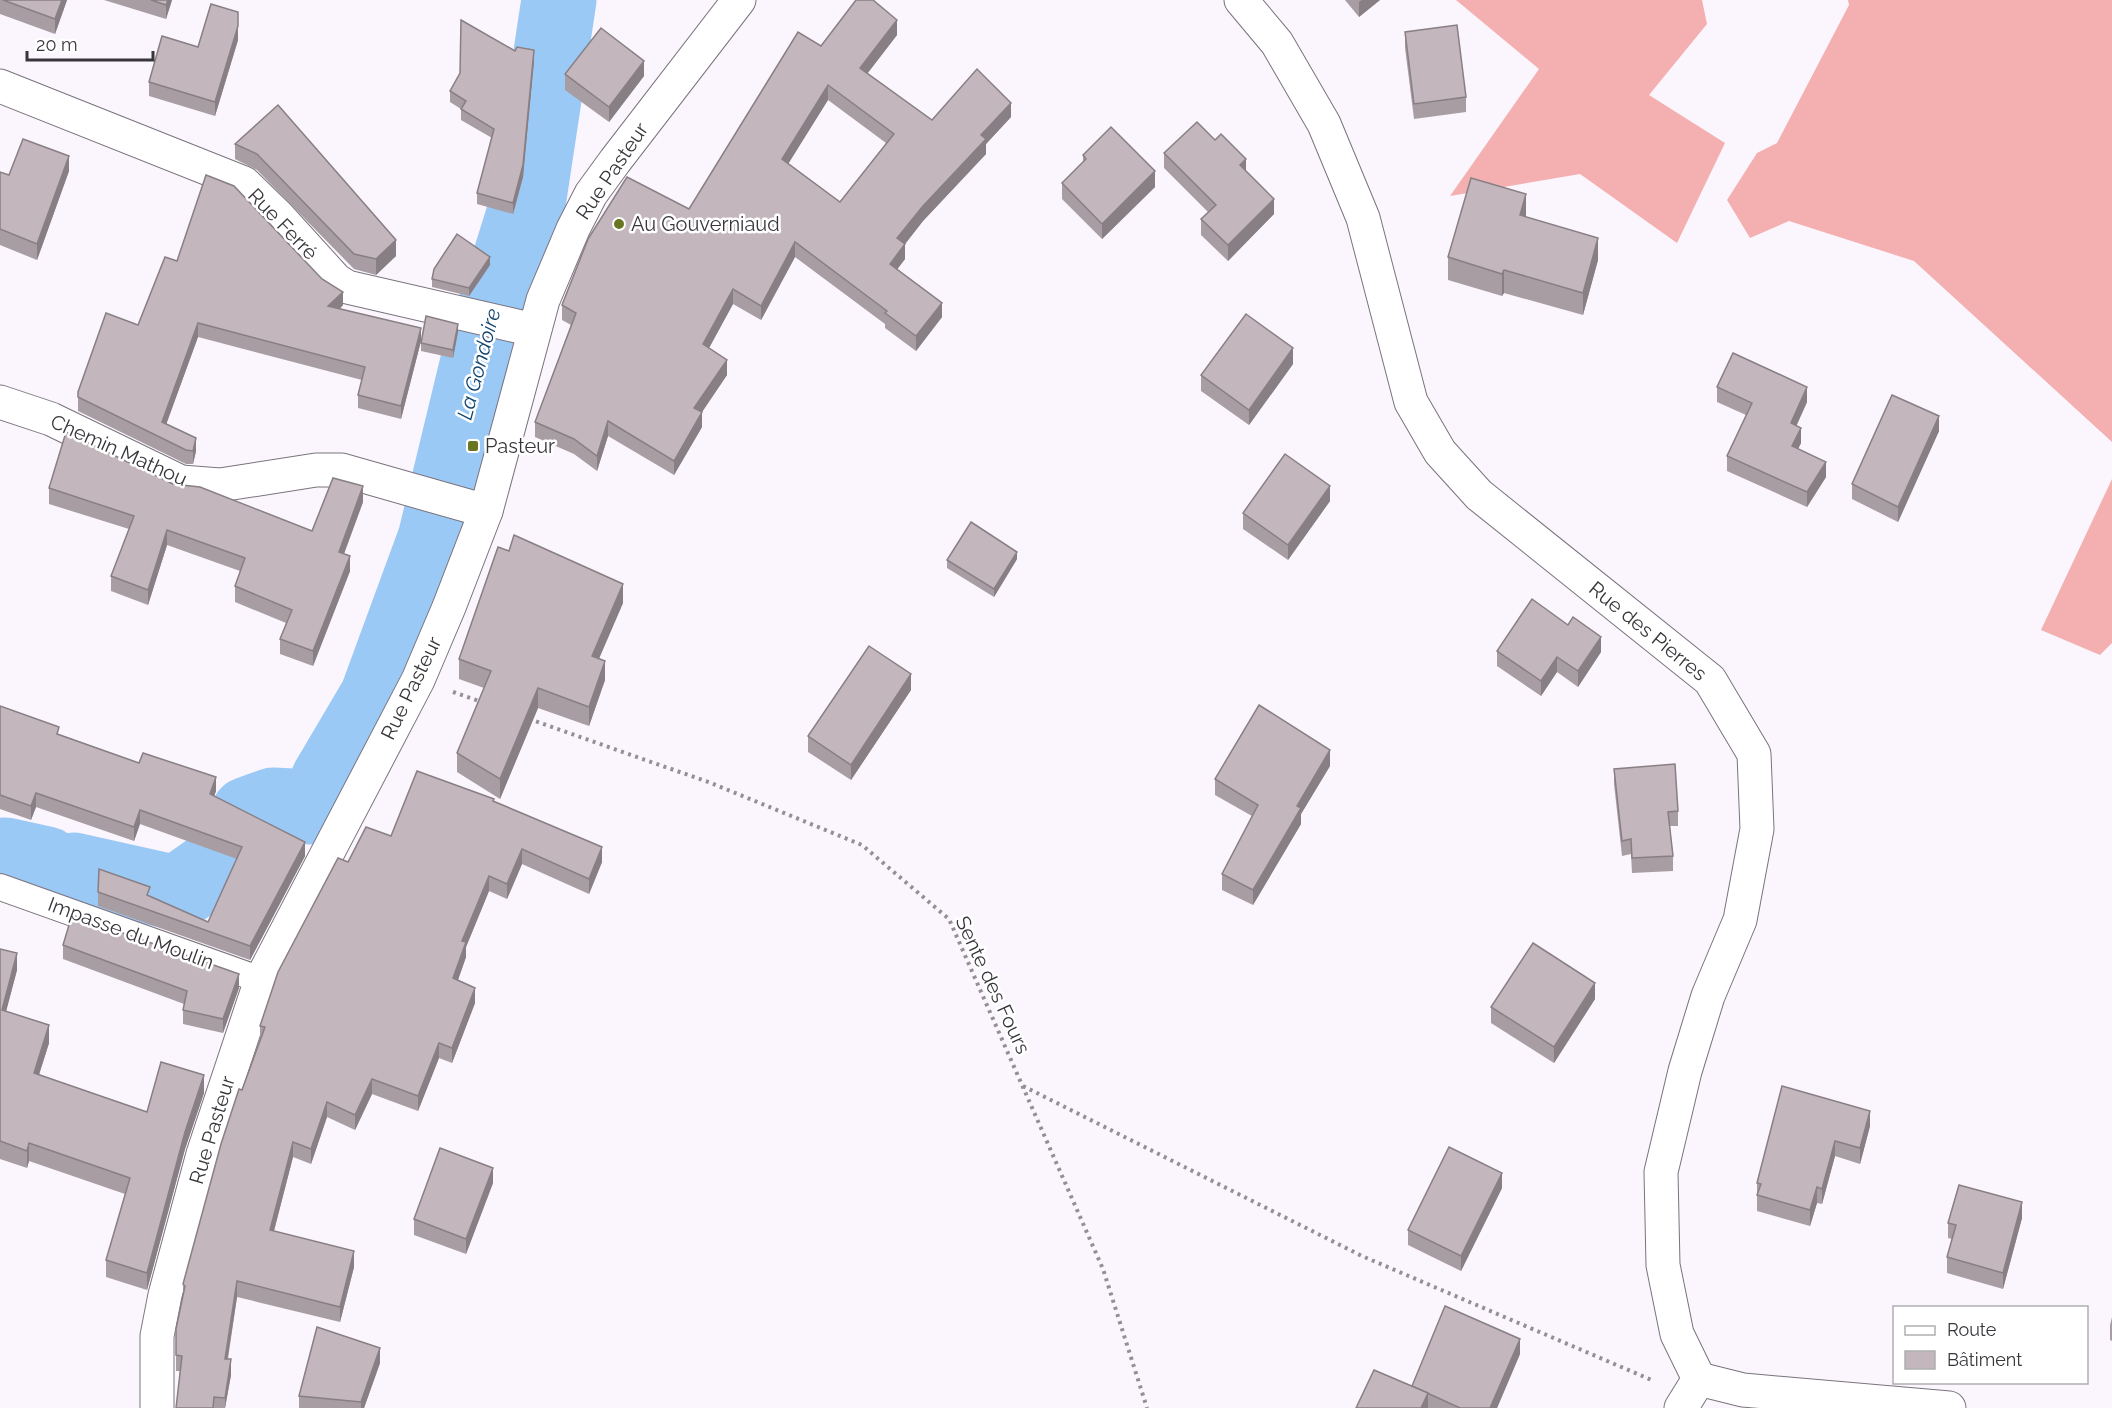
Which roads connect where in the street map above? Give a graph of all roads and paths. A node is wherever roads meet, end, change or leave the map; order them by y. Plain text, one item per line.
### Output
1 (739, 0) edge
2 (1241, 0) edge
3 (0, 86) edge
4 (506, 325) junction
5 (0, 402) edge
6 (457, 503) junction
7 (418, 680) junction
8 (486, 704) edge
9 (519, 716) edge
10 (0, 887) edge
11 (261, 980) junction
12 (1022, 1085) junction
13 (1689, 1394) edge
14 (157, 1408) edge
15 (1148, 1408) edge
16 (1949, 1408) edge

1 - 4 street, Rue Pasteur
2 - 13 street, Rue des Pierres
3 - 4 street, Rue Ferré
4 - 6 street, Rue Pasteur
5 - 6 street, Chemin Mathou
6 - 7 street, Rue Pasteur
7 - 8 path
7 - 11 street, Rue Pasteur
9 - 12 path, Sente des Fours
10 - 11 lane, Impasse du Moulin
11 - 14 street, Rue Pasteur
12 - 13 path
12 - 15 path, Sente des Fours
13 - 16 street

